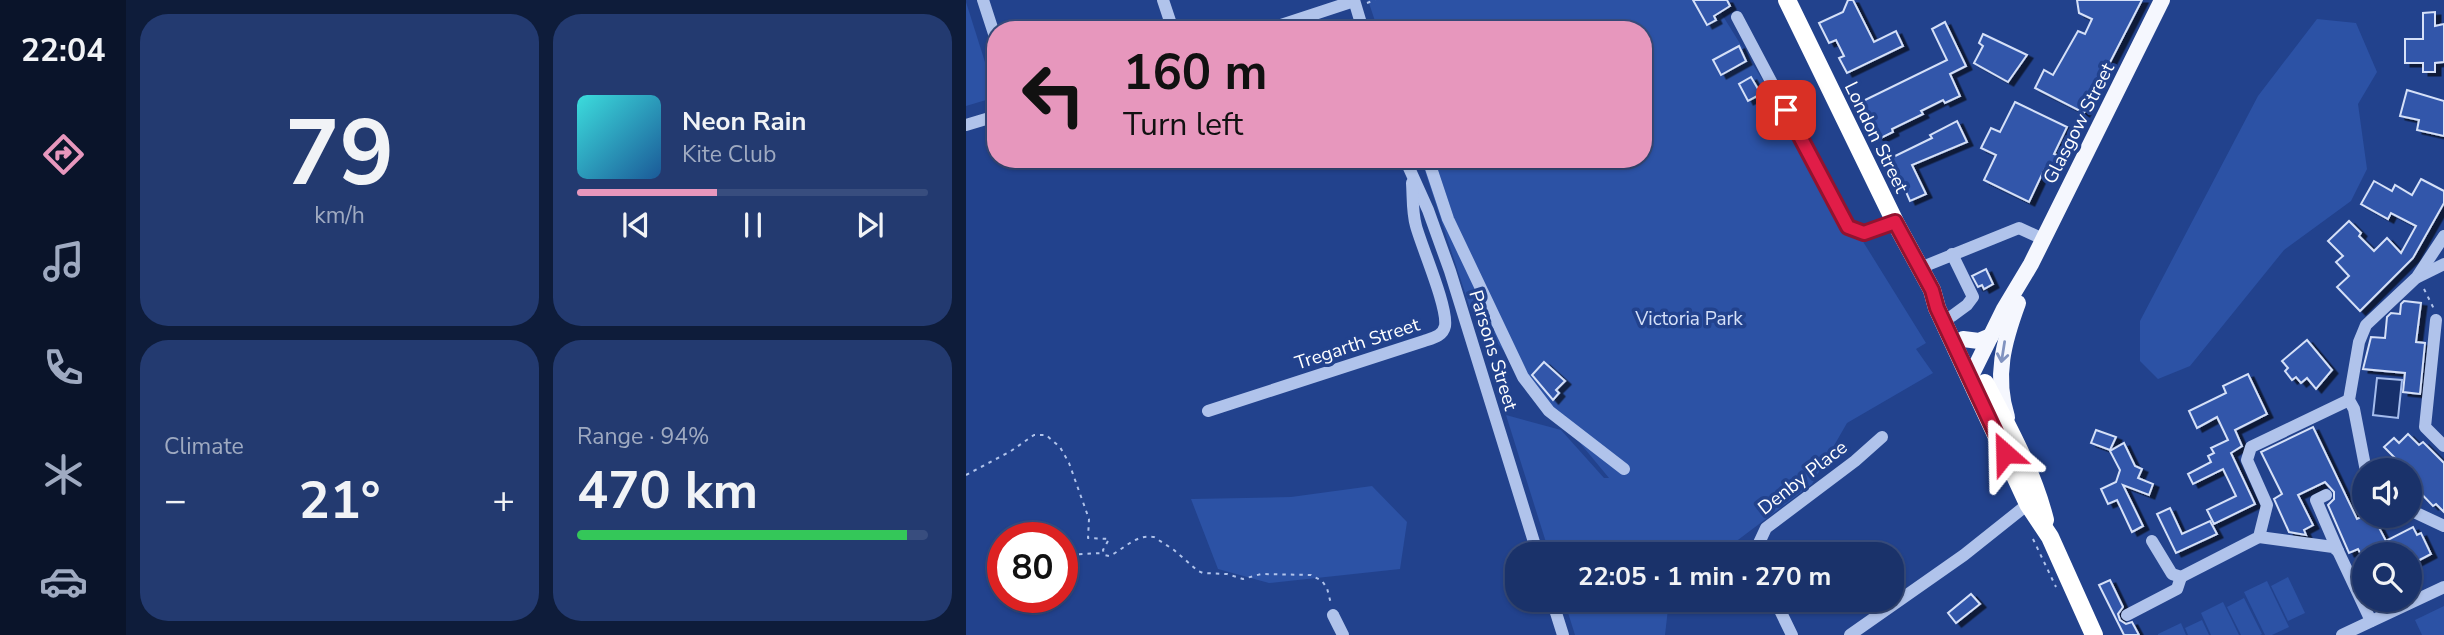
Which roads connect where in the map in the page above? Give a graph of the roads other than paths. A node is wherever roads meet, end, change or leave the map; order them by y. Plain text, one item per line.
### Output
1 (983, 0) edge
2 (1163, 0) edge
3 (1787, 0) edge
4 (2162, 0) edge
5 (1354, 1) edge
6 (1737, 17) dead end
7 (990, 21) edge
8 (1170, 21) edge
9 (1293, 21) edge
10 (1360, 21) edge
11 (987, 119) edge
12 (966, 125) edge
13 (1409, 168) edge
14 (1431, 168) edge
15 (1412, 176) junction
16 (1895, 222) junction
17 (2444, 236) edge
18 (2043, 239) junction
19 (1952, 254) junction
20 (2031, 264) junction
21 (2444, 264) edge
22 (1920, 268) junction
23 (2417, 277) junction
24 (1932, 290) junction
25 (1952, 316) junction
26 (2437, 320) road end
27 (1991, 336) junction
28 (1963, 339) junction
29 (1973, 372) junction
30 (2349, 400) junction
31 (1208, 411) dead end
32 (1882, 436) dead end
33 (2017, 445) junction
34 (2444, 446) edge
35 (2363, 458) edge
36 (1624, 469) dead end
37 (2326, 495) dead end
38 (2028, 503) junction
39 (2422, 516) edge
40 (2444, 526) edge
41 (2050, 537) junction
42 (2259, 537) junction
43 (2152, 541) dead end
44 (1534, 542) edge
45 (1760, 542) edge
46 (2338, 551) junction
47 (2181, 577) junction
48 (2444, 587) edge
49 (1556, 612) edge
50 (1781, 612) edge
51 (1333, 615) road end
52 (2127, 615) dead end
53 (2371, 621) junction
54 (1343, 635) edge
55 (1563, 635) edge
56 (1792, 635) edge
57 (1850, 635) edge
58 (2094, 635) edge
59 (2342, 635) edge

1 - 7 street
2 - 8 street
3 - 16 highway, London Street
4 - 18 main road, Glasgow Street
5 - 9 street
5 - 10 street
6 - 16 street
11 - 12 street
13 - 15 street, Parsons Street
14 - 36 street
15 - 31 street, Tregarth Street
15 - 44 street, Parsons Street
16 - 22 highway, London Street
17 - 23 street
18 - 19 street
18 - 20 main road, Glasgow Street
19 - 22 street
19 - 25 street
20 - 27 main road, Glasgow Street
20 -> 33 main road, Glasgow Street
21 - 23 street
22 - 24 highway, London Street
23 - 30 street
24 - 25 highway, London Street
24 - 29 highway, London Street
25 - 28 highway, London Street
26 - 34 street
27 - 28 main road
27 - 29 main road, Glasgow Street
28 - 29 highway, London Street
29 - 33 highway, London Street
29 - 38 highway, London Street
30 - 35 street
30 - 42 street
32 - 45 street, Denby Place
33 - 41 highway, London Street
37 - 46 street
38 - 41 highway, London Street
38 - 57 street
39 - 40 street
41 - 58 highway, London Street
42 - 46 street
42 - 47 street
43 - 47 street
46 - 53 street
47 - 52 street
48 - 53 street
49 - 55 street
50 - 56 street
51 - 54 street
53 - 59 street

